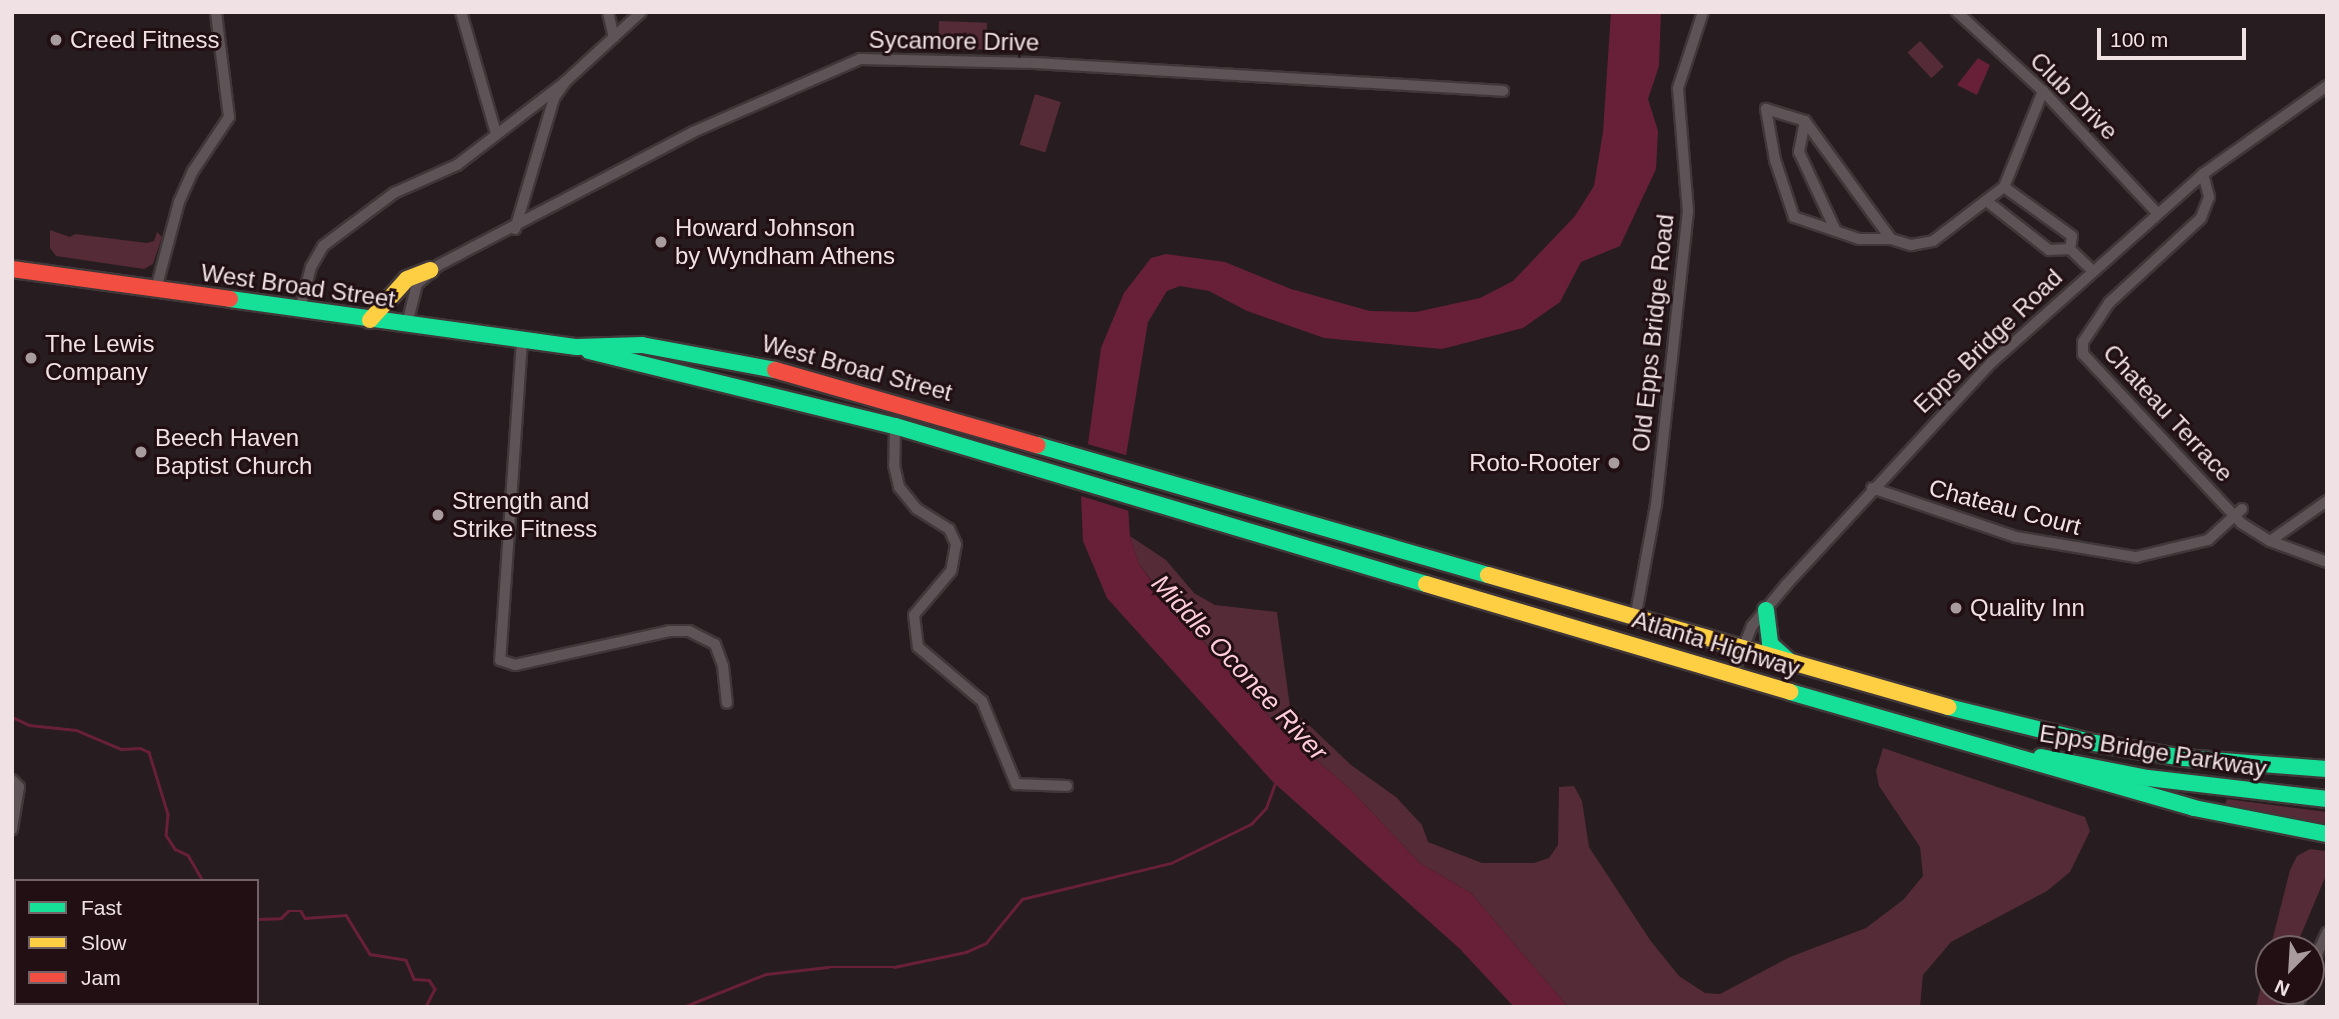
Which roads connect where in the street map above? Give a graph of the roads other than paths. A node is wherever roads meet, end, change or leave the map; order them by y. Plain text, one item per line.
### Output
1 (216, 12) edge
2 (461, 12) edge
3 (608, 12) edge
4 (641, 12) edge
5 (1703, 12) edge
6 (1957, 12) edge
7 (614, 37) junction
8 (565, 82) junction
9 (2327, 86) edge
10 (1503, 91) dead end
11 (2043, 91) junction
12 (1805, 121) junction
13 (496, 133) junction
14 (2203, 174) junction
15 (2004, 187) junction
16 (1988, 202) junction
17 (2157, 213) junction
18 (515, 229) junction
19 (1836, 231) junction
20 (1891, 239) junction
21 (2070, 249) junction
22 (12, 270) edge
23 (430, 270) junction
24 (2092, 270) junction
25 (156, 289) junction
26 (300, 309) junction
27 (370, 320) junction
28 (407, 324) junction
29 (522, 340) junction
30 (577, 347) junction
31 (809, 377) junction
32 (804, 401) junction
33 (895, 426) junction
34 (1120, 467) joint
35 (1094, 487) joint
36 (1872, 488) junction
37 (2327, 501) edge
38 (2239, 513) junction
39 (2270, 541) junction
40 (2327, 562) edge
41 (1766, 610) junction
42 (1635, 619) junction
43 (1739, 650) junction
44 (1794, 666) junction
45 (1732, 675) junction
46 (727, 703) dead end
47 (1973, 743) junction
48 (2324, 768) edge
49 (12, 780) edge
50 (1067, 786) dead end
51 (2327, 799) edge
52 (12, 829) edge
53 (2326, 835) edge

1 - 25 street
2 - 13 street
3 - 7 street
4 - 7 street
5 - 42 street, Old Epps Bridge Road
6 - 11 street, Club Drive
7 - 8 street
8 - 13 street
8 - 18 street
9 - 14 street, Epps Bridge Road
10 - 18 street, Sycamore Drive
11 - 15 street
11 - 17 street, Club Drive
12 - 19 street
12 - 19 street
12 - 20 street
13 - 26 street
14 - 17 street, Epps Bridge Road
14 - 38 street, Chateau Terrace
15 - 16 street
15 - 21 street
16 - 20 street
16 - 21 street
17 - 24 street, Epps Bridge Road
18 - 23 street, Sycamore Drive
19 - 20 street
21 - 24 street
22 - 25 main road, West Broad Street
23 - 27 main road
23 - 28 street
24 - 36 street, Epps Bridge Road
25 - 26 main road, West Broad Street
26 - 27 main road, West Broad Street
27 - 28 main road, West Broad Street
28 - 29 main road, West Broad Street
29 - 30 main road, West Broad Street
29 - 46 street
30 - 31 main road, West Broad Street
30 - 32 main road, West Broad Street
31 - 32 main road
31 - 34 main road, West Broad Street
32 - 33 main road, West Broad Street
33 - 35 main road, West Broad Street
33 - 50 street
34 - 42 main road, Atlanta Highway
35 - 45 main road, Atlanta Highway
36 - 38 street, Chateau Court
36 - 41 street, Epps Bridge Road
37 - 39 street
38 - 39 street, Chateau Terrace
39 - 40 street, Chateau Terrace
41 - 43 street, Epps Bridge Road
41 - 44 main road
42 - 43 main road, Atlanta Highway
43 - 44 main road, Atlanta Highway
43 - 45 street, Epps Bridge Road
44 - 48 main road, Atlanta Highway
45 - 47 main road, Atlanta Highway
47 - 51 main road, Epps Bridge Parkway
47 - 53 main road, Atlanta Highway
49 - 52 street

